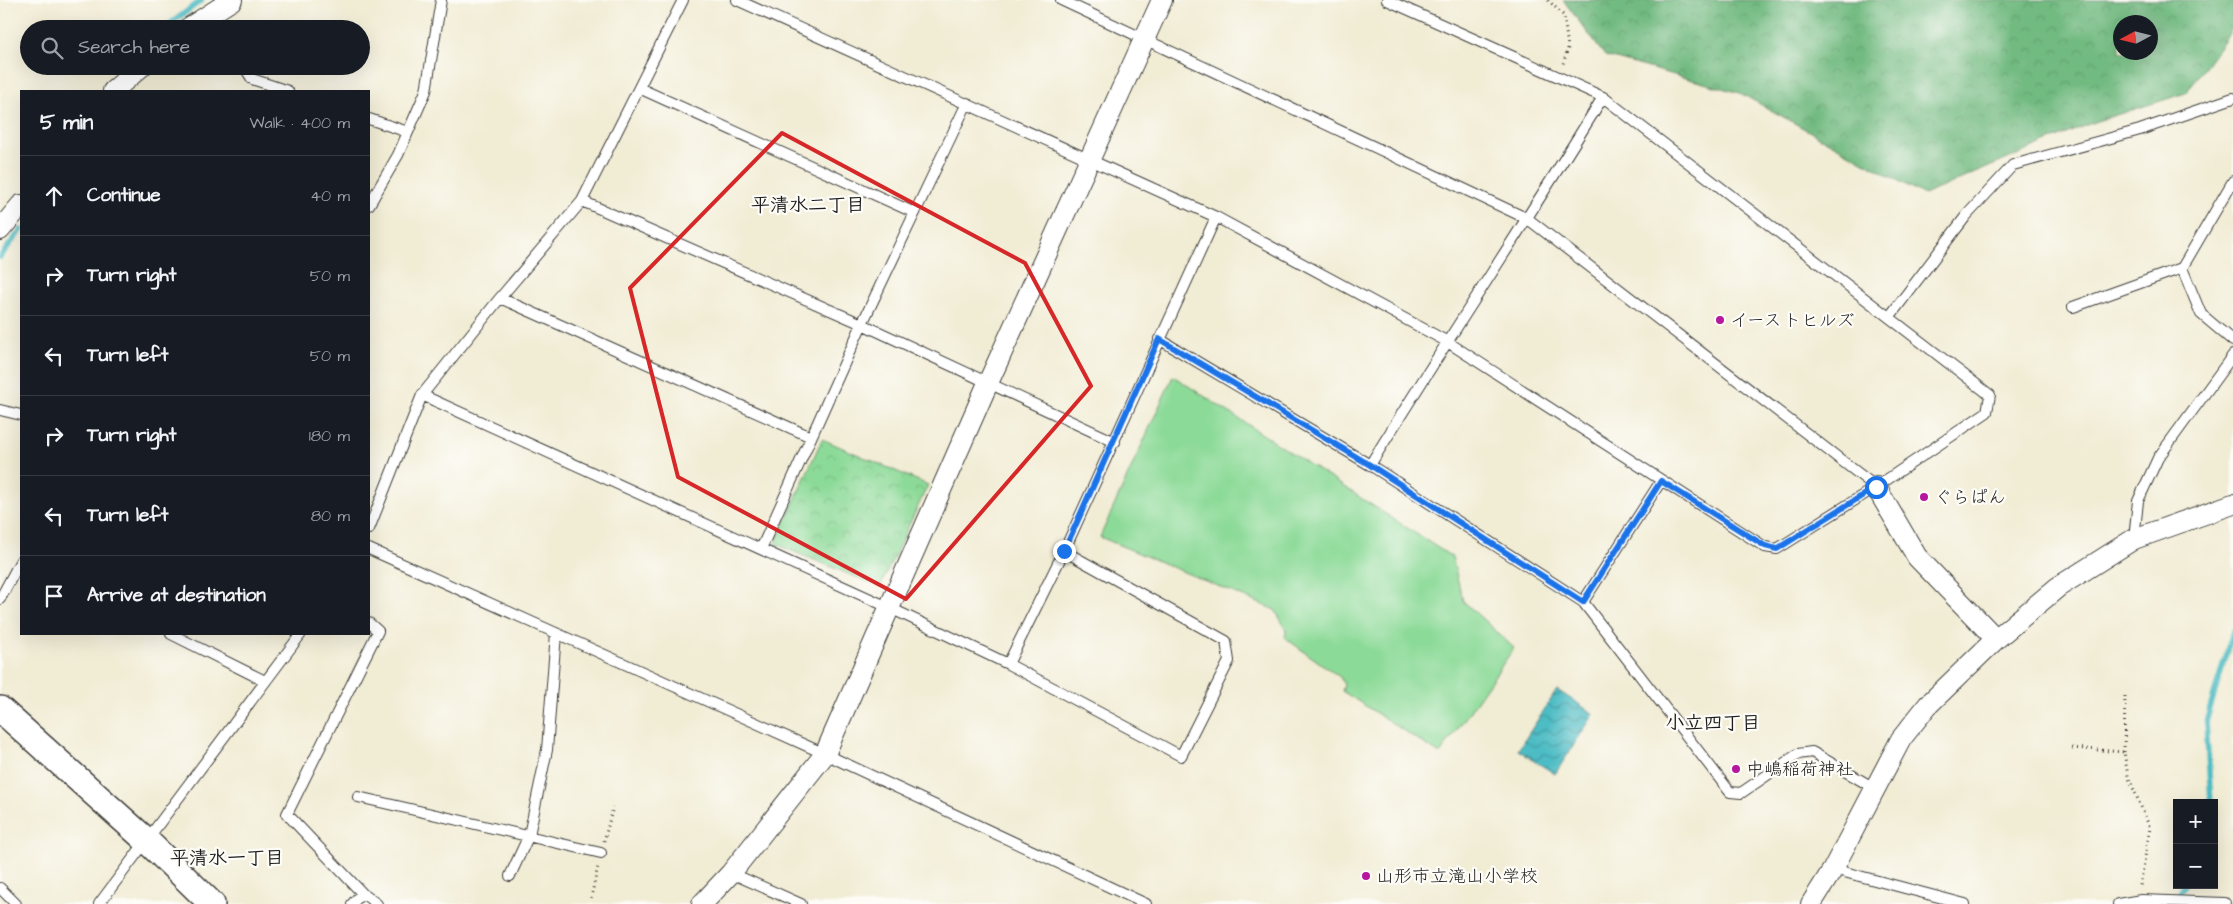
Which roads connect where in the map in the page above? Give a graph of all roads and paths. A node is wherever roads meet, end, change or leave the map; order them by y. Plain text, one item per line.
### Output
1 (232, 0) edge
2 (441, 0) edge
3 (683, 0) edge
4 (737, 0) edge
5 (1061, 0) edge
6 (1162, 0) edge
7 (1387, 0) edge
8 (1548, 0) edge
9 (216, 20) edge
10 (1145, 38) junction
11 (132, 75) edge
12 (250, 75) edge
13 (1559, 77) junction
14 (639, 88) junction
15 (114, 90) edge
16 (285, 90) edge
17 (1604, 97) junction
18 (2233, 98) edge
19 (967, 103) junction
20 (370, 119) edge
21 (408, 132) junction
22 (1089, 159) junction
23 (2233, 181) edge
24 (582, 201) junction
25 (370, 203) edge
26 (20, 206) edge
27 (915, 212) junction
28 (1216, 217) junction
29 (1528, 219) junction
30 (0, 230) edge
31 (2182, 268) junction
32 (500, 298) junction
33 (2073, 307) dead end
34 (1890, 316) junction
35 (862, 324) junction
36 (1159, 339) junction
37 (1446, 341) junction
38 (2233, 341) edge
39 (2233, 355) edge
40 (988, 383) junction
41 (422, 395) junction
42 (0, 410) edge
43 (20, 415) edge
44 (811, 437) junction
45 (1115, 442) junction
46 (1370, 465) junction
47 (1661, 481) junction
48 (1876, 487) junction
49 (2231, 504) edge
50 (370, 526) edge
51 (2134, 538) junction
52 (370, 549) edge
53 (760, 549) junction
54 (1064, 551) junction
55 (20, 562) edge
56 (0, 599) edge
57 (1583, 602) junction
58 (888, 607) junction
59 (370, 624) edge
60 (556, 633) junction
61 (176, 635) edge
62 (300, 635) edge
63 (191, 638) edge
64 (1996, 639) junction
65 (1008, 664) junction
66 (265, 681) junction
67 (2125, 693) dead end
68 (0, 709) edge
69 (2072, 748) dead end
70 (2124, 752) junction
71 (825, 754) junction
72 (1874, 788) junction
73 (358, 797) dead end
74 (529, 835) junction
75 (147, 841) junction
76 (601, 853) dead end
77 (1833, 869) junction
78 (731, 873) junction
79 (510, 876) dead end
80 (0, 888) edge
81 (362, 893) junction
82 (2138, 900) junction
83 (2225, 903) dead end
84 (16, 904) edge
85 (99, 904) edge
86 (212, 904) edge
87 (352, 904) edge
88 (377, 904) edge
89 (702, 904) edge
90 (801, 904) edge
91 (1146, 904) edge
92 (1812, 904) edge
93 (1965, 904) edge
94 (2118, 904) edge

1 - 9 street
2 - 21 lane
3 - 14 lane
4 - 19 lane
5 - 10 lane
6 - 10 street
7 - 13 lane
8 - 13 path
10 - 22 street
10 - 29 lane
11 - 15 street
12 - 16 lane
13 - 17 lane
14 - 24 lane
14 - 27 lane
17 - 29 lane
17 - 34 lane
18 - 34 lane
19 - 22 lane
19 - 27 lane
20 - 21 lane
21 - 25 lane
22 - 28 lane
22 - 40 street
23 - 31 lane
24 - 32 lane
24 - 35 lane
26 - 30 street
27 - 35 lane
28 - 36 lane
28 - 37 lane
29 - 37 lane
29 - 48 lane
31 - 33 lane
31 - 38 lane
32 - 41 lane
32 - 44 lane
34 - 48 lane
35 - 40 lane
35 - 44 lane
36 - 45 lane
36 - 46 lane
37 - 46 lane
37 - 47 lane
39 - 51 lane
40 - 45 lane
40 - 58 street
41 - 50 lane
41 - 53 lane
42 - 43 lane
44 - 53 lane
45 - 54 lane
46 - 57 lane
47 - 48 lane
47 - 57 lane
48 - 64 street
49 - 51 street
51 - 64 street
52 - 60 lane
53 - 58 lane
54 - 65 lane
54 - 65 lane
55 - 56 lane
57 - 72 lane
58 - 65 lane
58 - 71 street
59 - 81 lane
60 - 71 lane
60 - 74 lane
61 - 63 lane
62 - 66 lane
63 - 66 lane
64 - 72 street
66 - 75 lane
67 - 70 path
68 - 75 street
69 - 70 path
70 - 82 path
71 - 78 street
71 - 91 lane
72 - 77 street
73 - 74 lane
74 - 76 lane
74 - 79 lane
75 - 85 lane
75 - 86 street
77 - 92 street
77 - 93 lane
78 - 89 street
78 - 90 lane
80 - 84 lane
81 - 87 lane
81 - 88 lane
82 - 83 lane
82 - 94 lane

